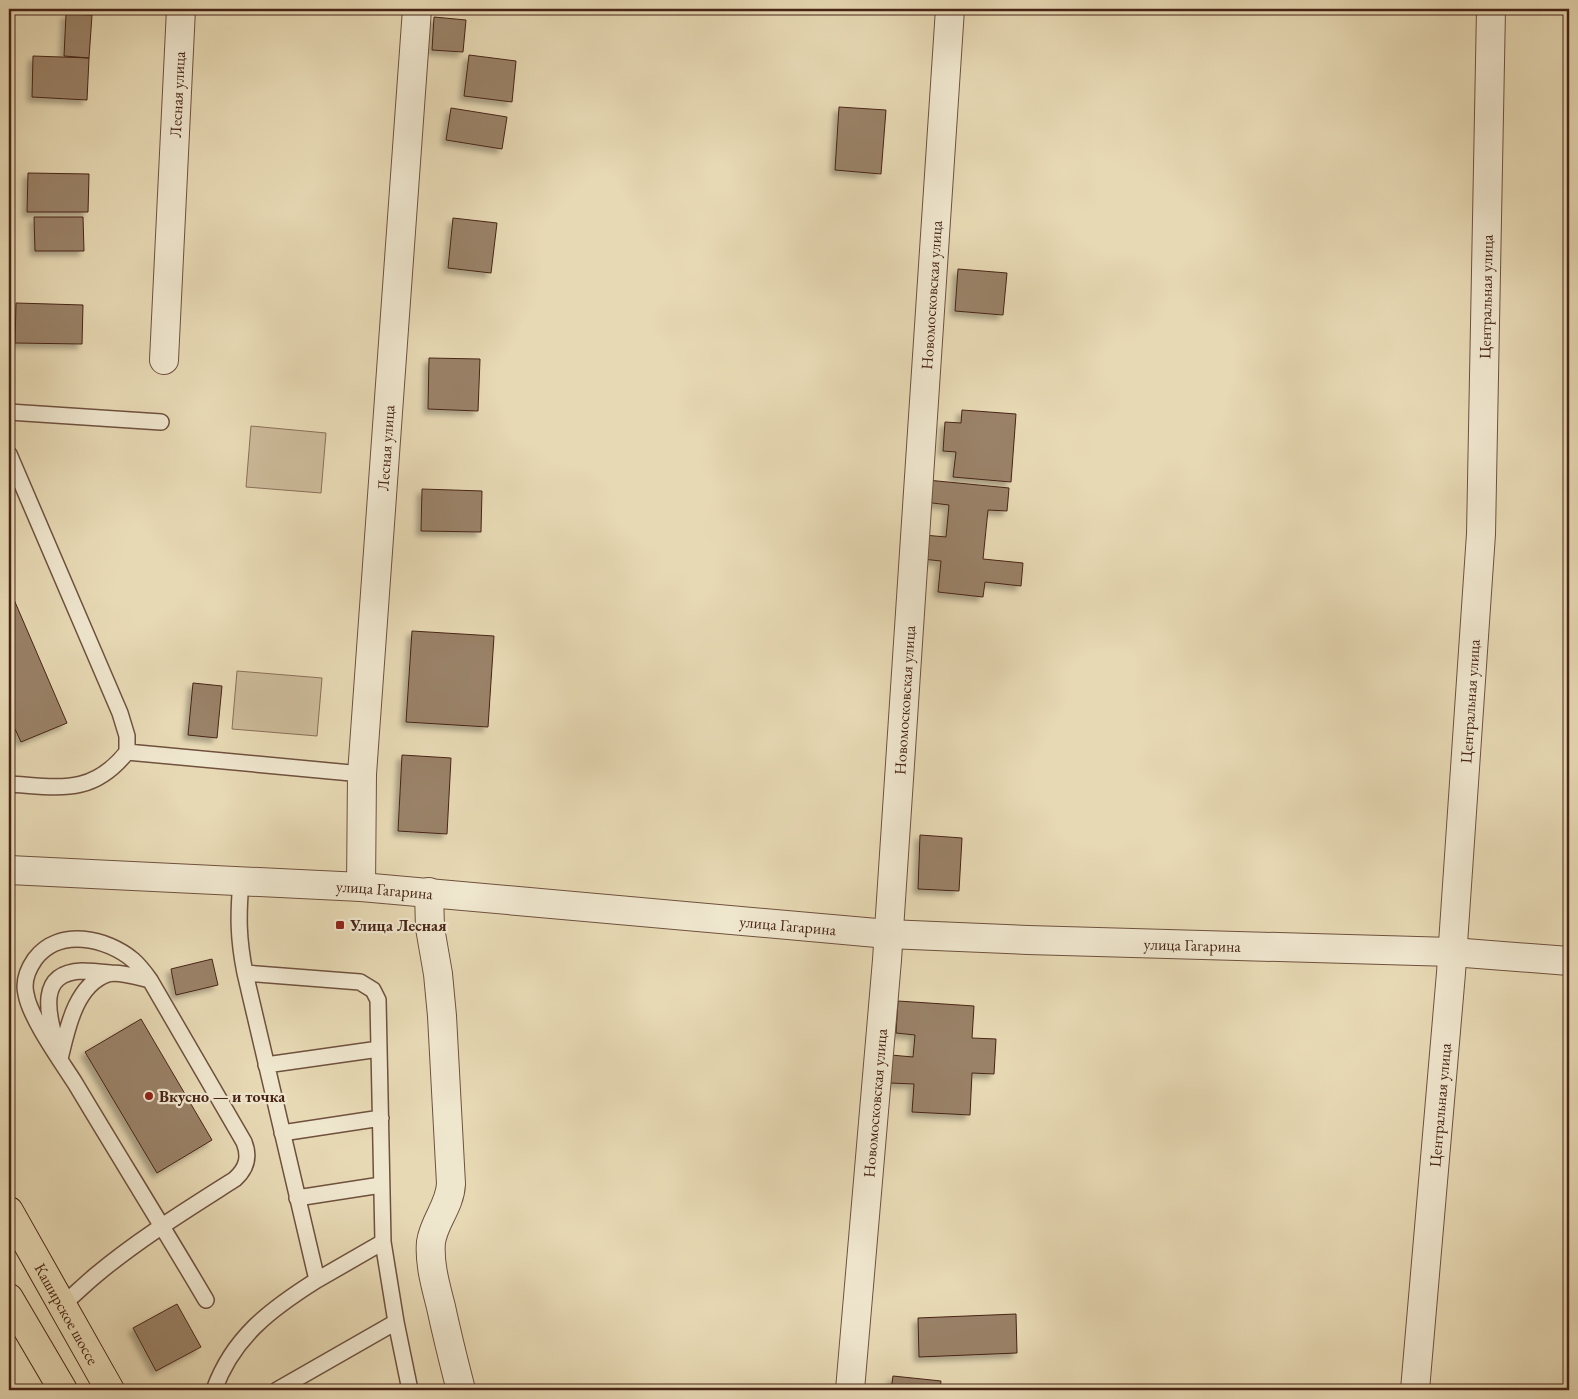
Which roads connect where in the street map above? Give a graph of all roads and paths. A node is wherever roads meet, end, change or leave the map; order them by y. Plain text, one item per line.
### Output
1 (181, 9) edge
2 (417, 9) edge
3 (950, 9) edge
4 (1491, 9) edge
5 (164, 360) dead end
6 (9, 412) edge
7 (161, 422) dead end
8 (9, 454) edge
9 (127, 752) junction
10 (362, 774) junction
11 (9, 784) edge
12 (9, 870) edge
13 (241, 881) junction
14 (361, 887) junction
15 (429, 892) junction
16 (888, 934) junction
17 (1452, 952) junction
18 (1569, 961) edge
19 (110, 973) junction
20 (245, 973) junction
21 (150, 980) junction
22 (379, 1049) junction
23 (60, 1058) junction
24 (266, 1065) junction
25 (381, 1118) junction
26 (282, 1133) junction
27 (381, 1185) junction
28 (297, 1198) junction
29 (9, 1211) edge
30 (162, 1227) junction
31 (383, 1242) junction
32 (317, 1280) junction
33 (9, 1298) edge
34 (206, 1300) dead end
35 (61, 1306) junction
36 (396, 1322) junction
37 (63, 1390) edge
38 (110, 1390) edge
39 (214, 1390) edge
40 (277, 1390) edge
41 (410, 1390) edge
42 (461, 1390) edge
43 (850, 1390) edge
44 (1414, 1390) edge

1 - 5 street, Лесная улица
2 - 10 street, Лесная улица
3 - 16 street, Новомосковская улица
4 - 17 street, Центральная улица
6 - 7 lane
8 - 9 lane
9 - 10 lane
9 - 11 lane
10 - 14 street, Лесная улица
12 - 13 street, улица Гагарина
13 - 14 street, улица Гагарина
13 - 20 lane
14 - 15 street, улица Гагарина
15 - 16 street, улица Гагарина
15 - 42 street
16 - 17 street, улица Гагарина
16 - 43 street, Новомосковская улица
17 - 18 street, улица Гагарина
17 - 44 street, Центральная улица
19 - 21 lane
19 - 23 lane
19 - 23 lane
20 - 22 lane
20 - 24 lane
21 - 23 lane
21 - 30 lane
22 - 24 lane
22 - 25 lane
23 - 30 lane
24 - 26 lane
25 - 26 lane
25 - 27 lane
26 - 28 lane
27 - 28 lane
27 - 31 lane
28 - 32 lane
29 - 35 main road, Каширское шоссе
30 - 34 lane
30 - 35 lane
31 - 32 lane
31 - 36 lane
32 - 39 lane
33 - 37 main road
35 - 38 main road, Каширское шоссе
36 - 40 lane
36 - 41 lane

